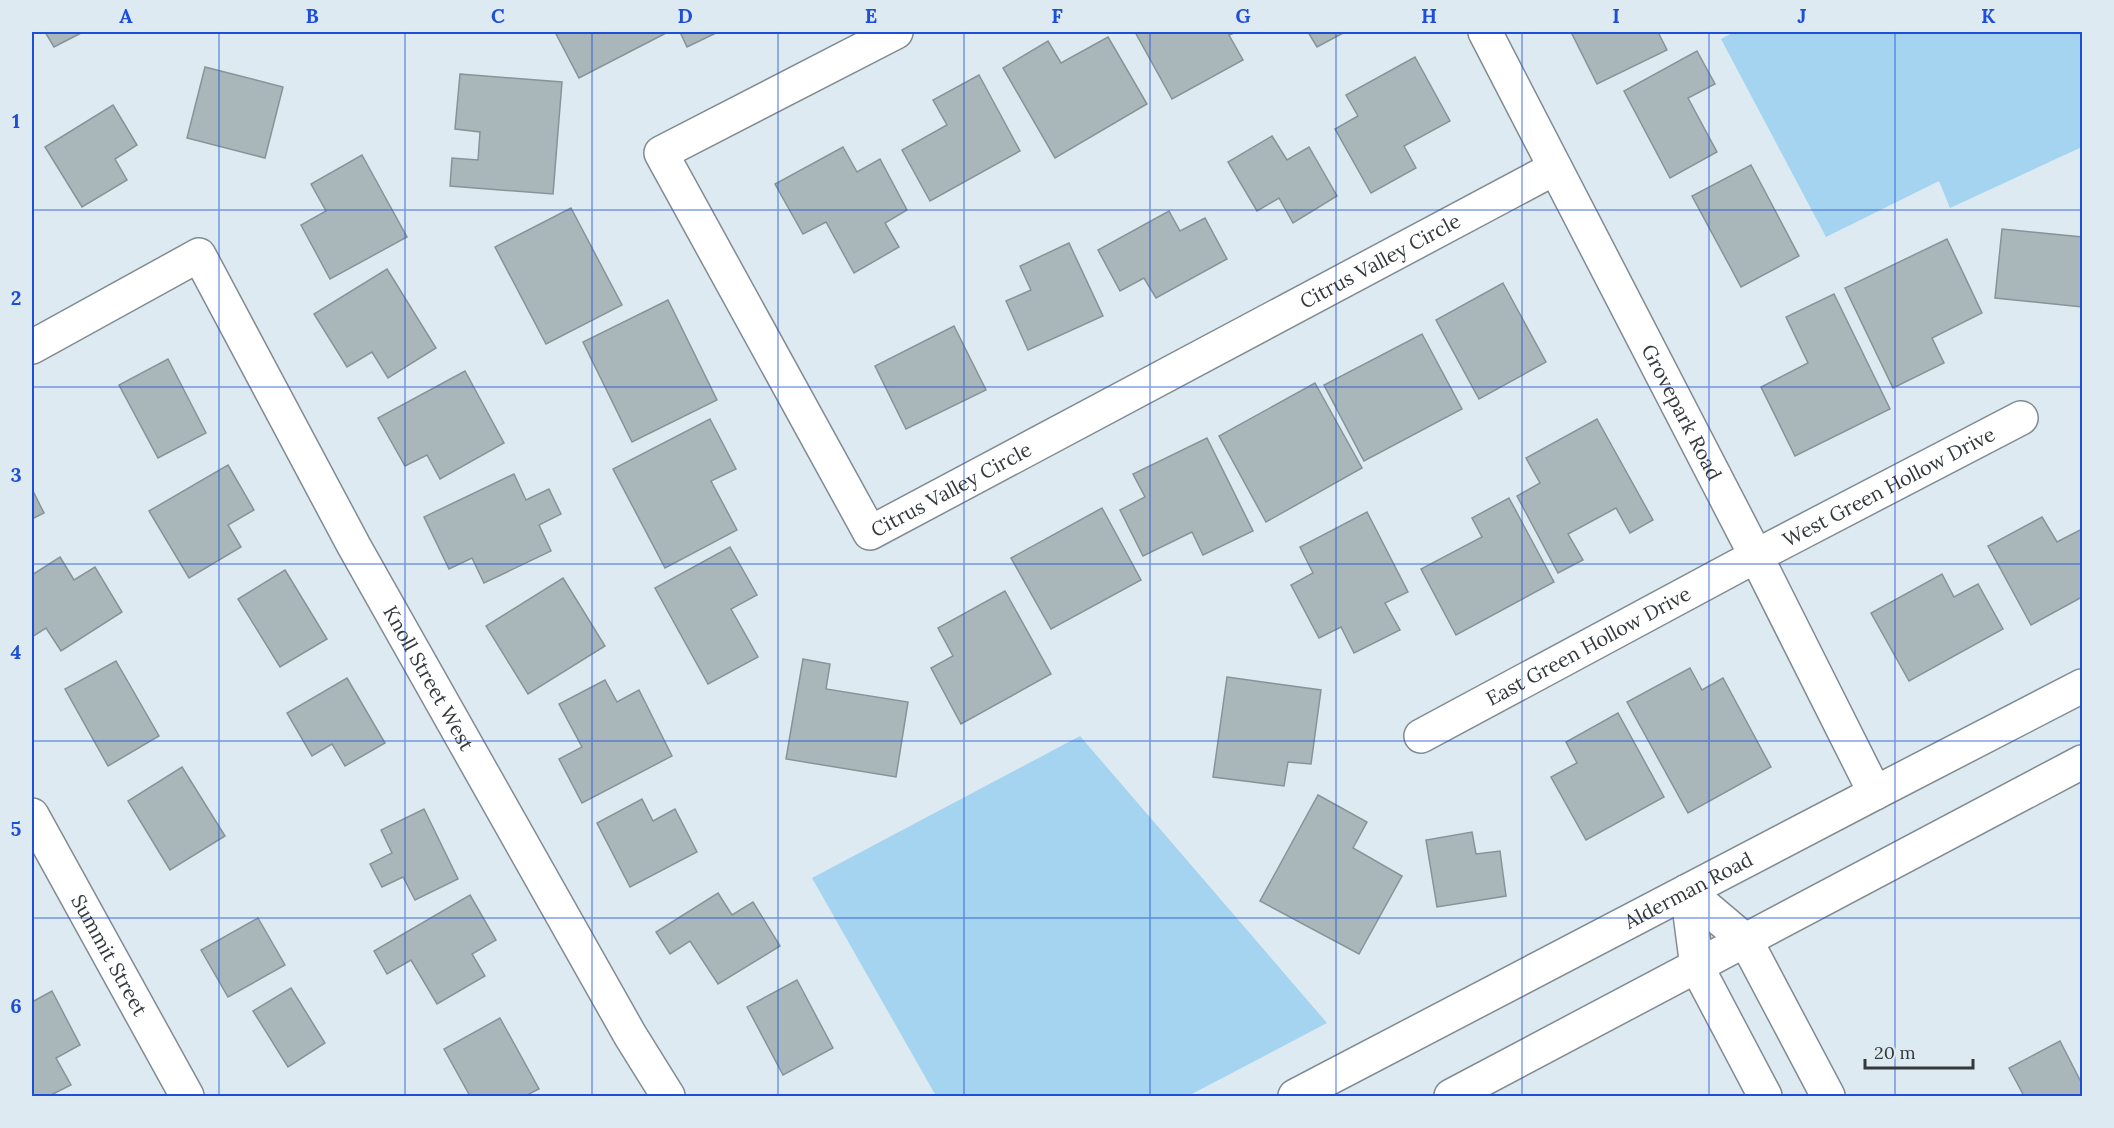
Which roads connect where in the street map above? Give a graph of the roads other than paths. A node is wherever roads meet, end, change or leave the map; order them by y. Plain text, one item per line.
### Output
1 (896, 32) edge
2 (1485, 32) edge
3 (1555, 168) junction
4 (32, 347) edge
5 (2020, 418) dead end
6 (1756, 556) junction
7 (2082, 686) edge
8 (1421, 736) dead end
9 (2082, 762) edge
10 (1875, 793) junction
11 (32, 814) edge
12 (1687, 891) junction
13 (1746, 941) junction
14 (1697, 967) junction
15 (187, 1096) edge
16 (668, 1096) edge
17 (1295, 1096) edge
18 (1451, 1096) edge
19 (1765, 1096) edge
20 (1828, 1096) edge

1 - 3 street, Citrus Valley Circle
2 - 3 street, Grovepark Road
3 - 6 street, Grovepark Road
4 - 16 street, Knoll Street West
5 - 6 street, West Green Hollow Drive
6 - 8 street, East Green Hollow Drive
6 - 10 street, Grovepark Road
7 - 10 street, Alderman Road
9 - 13 street
10 - 12 street, Alderman Road
11 - 15 street, Summit Street
12 - 13 street
12 - 14 street
12 - 17 street, Alderman Road
13 - 14 street
13 - 20 street
14 - 18 street
14 - 19 street

